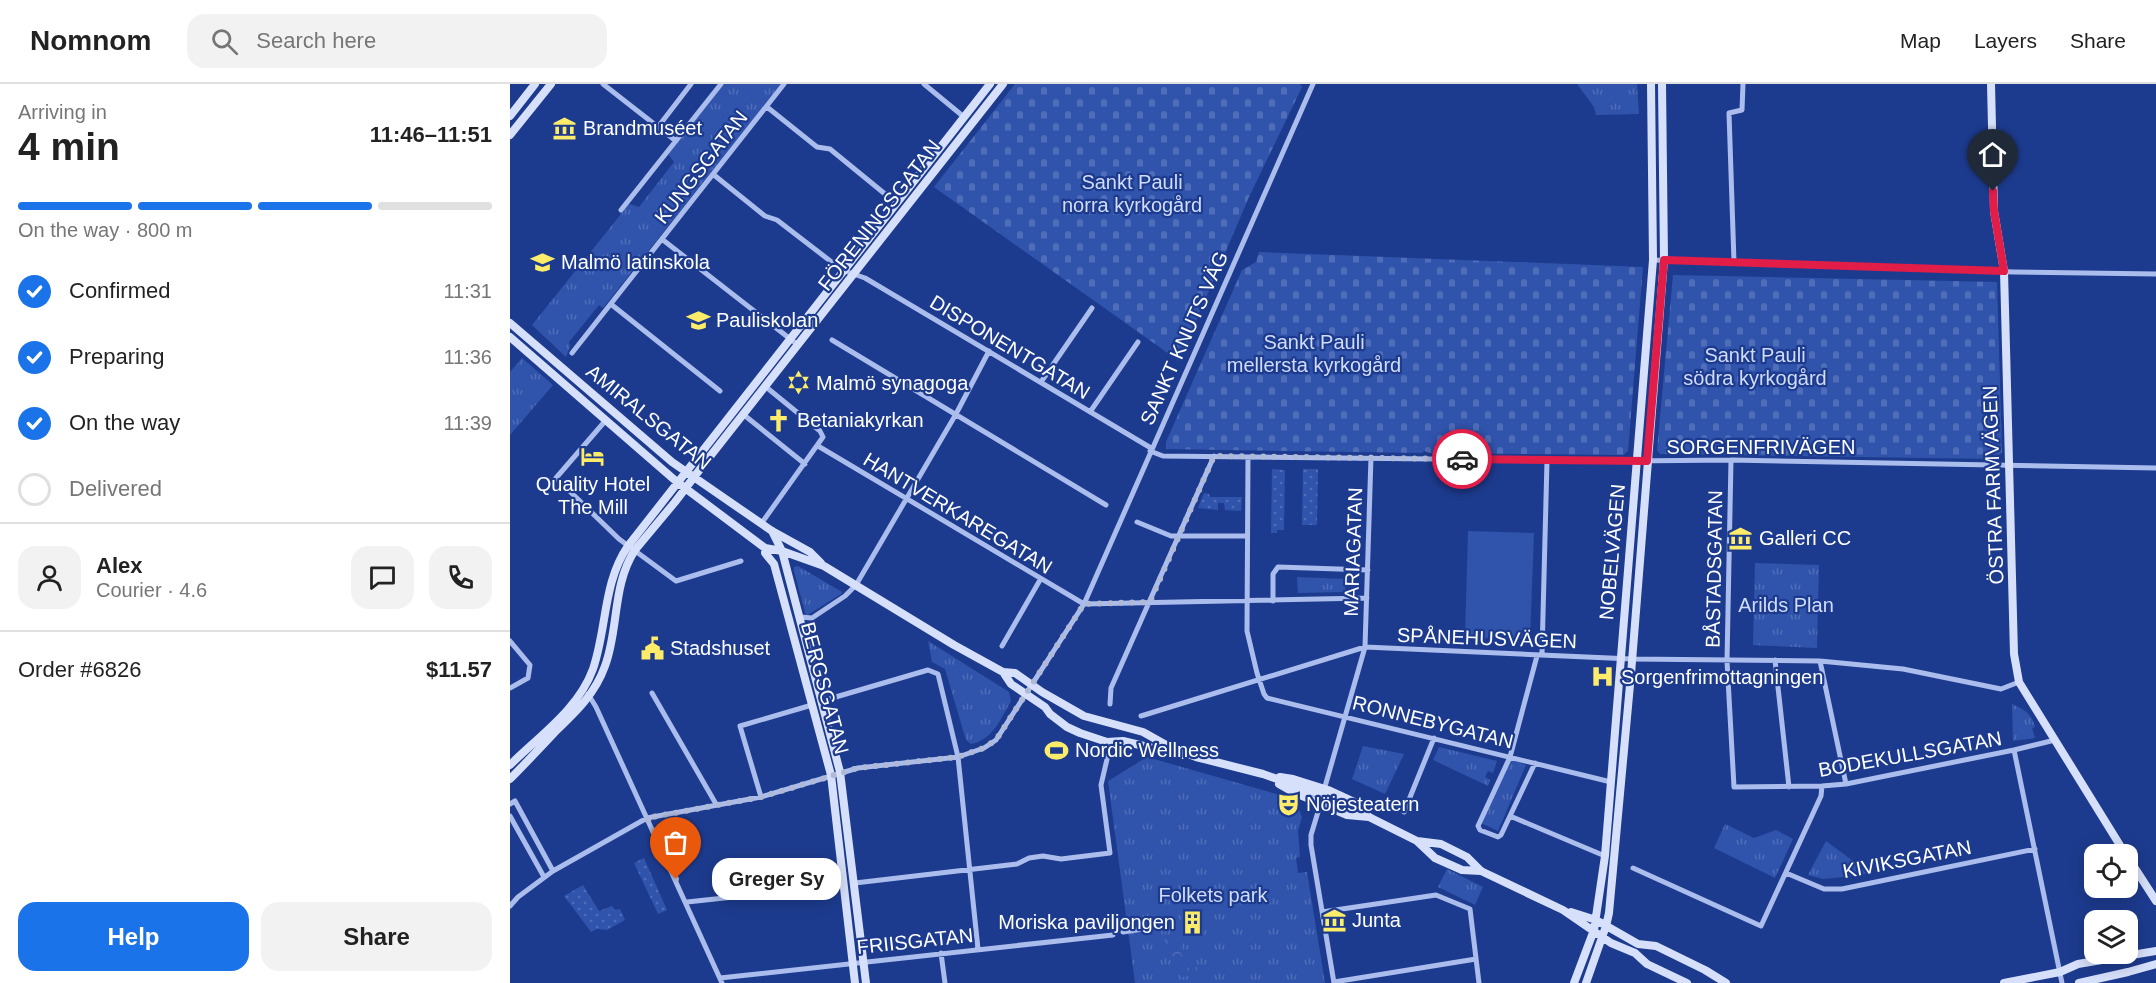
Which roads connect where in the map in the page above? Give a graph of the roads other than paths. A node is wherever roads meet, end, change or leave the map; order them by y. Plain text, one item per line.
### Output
1 (535, 84) edge
2 (550, 84) edge
3 (603, 84) edge
4 (691, 84) edge
5 (721, 84) edge
6 (784, 84) edge
7 (924, 84) edge
8 (990, 84) edge
9 (1003, 84) edge
10 (1313, 84) edge
11 (1651, 84) edge
12 (1662, 84) edge
13 (1743, 84) edge
14 (1991, 84) edge
15 (767, 107) junction
16 (510, 116) edge
17 (964, 117) junction
18 (658, 127) junction
19 (510, 135) edge
20 (676, 141) junction
21 (714, 176) junction
22 (896, 203) junction
23 (621, 210) dead end
24 (663, 240) junction
25 (1653, 260) junction
26 (1664, 260) junction
27 (1734, 262) junction
28 (842, 270) junction
29 (2004, 271) junction
30 (853, 273) junction
31 (2156, 274) edge
32 (612, 305) junction
33 (1092, 308) dead end
34 (510, 323) edge
35 (510, 337) edge
36 (790, 338) junction
37 (832, 340) dead end
38 (1138, 342) dead end
39 (798, 345) junction
40 (989, 351) junction
41 (572, 353) dead end
42 (1041, 382) junction
43 (766, 387) junction
44 (720, 391) dead end
45 (1090, 412) junction
46 (956, 414) junction
47 (744, 415) junction
48 (606, 420) junction
49 (818, 446) junction
50 (1151, 449) junction
51 (1214, 456) junction
52 (1248, 457) junction
53 (1371, 457) junction
54 (1731, 460) junction
55 (1547, 461) junction
56 (1636, 461) junction
57 (1647, 461) junction
58 (805, 464) junction
59 (2009, 465) junction
60 (2156, 468) edge
61 (686, 472) junction
62 (694, 477) junction
63 (677, 482) junction
64 (686, 489) junction
65 (907, 499) junction
66 (1106, 505) dead end
67 (1137, 522) dead end
68 (761, 524) junction
69 (772, 531) junction
70 (1180, 535) junction
71 (1247, 536) junction
72 (628, 546) junction
73 (765, 548) junction
74 (635, 550) junction
75 (782, 551) junction
76 (741, 561) dead end
77 (824, 566) junction
78 (1368, 570) junction
79 (1040, 580) junction
80 (856, 585) junction
81 (1367, 598) junction
82 (1248, 601) junction
83 (1273, 601) junction
84 (1150, 602) junction
85 (1084, 604) junction
86 (800, 617) junction
87 (510, 641) edge
88 (1002, 646) dead end
89 (1365, 647) junction
90 (1540, 655) junction
91 (1621, 658) junction
92 (1632, 659) junction
93 (1775, 660) junction
94 (1727, 661) junction
95 (1820, 661) junction
96 (1003, 672) junction
97 (1259, 680) junction
98 (2019, 682) junction
99 (1031, 684) junction
100 (510, 688) edge
101 (583, 688) junction
102 (652, 693) dead end
103 (1025, 694) junction
104 (590, 696) junction
105 (822, 701) junction
106 (1110, 704) dead end
107 (812, 705) junction
108 (1141, 716) dead end
109 (1345, 716) junction
110 (1434, 738) junction
111 (2055, 740) junction
112 (1111, 742) junction
113 (2014, 750) junction
114 (1510, 756) junction
115 (958, 757) junction
116 (1196, 757) junction
117 (1535, 763) junction
118 (510, 765) edge
119 (840, 772) junction
120 (1263, 774) junction
121 (831, 775) junction
122 (510, 779) edge
123 (1611, 782) junction
124 (1846, 784) junction
125 (1822, 786) junction
126 (1734, 787) joint
127 (1790, 787) junction
128 (1323, 796) junction
129 (761, 797) junction
130 (510, 804) edge
131 (716, 804) junction
132 (1404, 812) dead end
133 (510, 816) edge
134 (1510, 816) junction
135 (1369, 817) junction
136 (647, 818) junction
137 (1417, 841) junction
138 (2120, 844) edge
139 (2035, 849) junction
140 (1605, 856) junction
141 (1633, 868) dead end
142 (971, 869) junction
143 (553, 871) junction
144 (1481, 871) junction
145 (2138, 872) edge
146 (1786, 873) junction
147 (544, 877) junction
148 (855, 883) junction
149 (844, 885) junction
150 (2155, 897) edge
151 (687, 902) junction
152 (510, 906) edge
153 (1563, 910) junction
154 (1322, 912) junction
155 (1596, 920) junction
156 (1606, 926) junction
157 (1149, 928) dead end
158 (1594, 930) junction
159 (1123, 932) dead end
160 (1113, 934) dead end
161 (1603, 936) junction
162 (978, 949) junction
163 (2156, 951) edge
164 (941, 953) junction
165 (1476, 959) junction
166 (863, 962) junction
167 (852, 963) junction
168 (2156, 964) edge
169 (2060, 972) junction
170 (721, 980) edge
171 (1334, 982) edge
172 (1723, 982) edge
173 (855, 983) edge
174 (866, 983) edge
175 (945, 983) edge
176 (1479, 983) edge
177 (1574, 983) edge
178 (1586, 983) edge
179 (1687, 983) edge
180 (2004, 983) edge
181 (2062, 983) edge
182 (2079, 983) edge

1 - 16 main road
2 - 19 main road
3 - 18 street
4 - 18 street
5 - 20 street, KUNGSGATAN
6 - 15 street, KUNGSGATAN
7 - 17 street
8 - 17 main road, FÖRENINGSGATAN
9 - 30 main road, FÖRENINGSGATAN
10 - 50 street, SANKT KNUTS VÄG
11 - 25 main road, NOBELVÄGEN
12 - 26 main road, NOBELVÄGEN
13 - 27 street
14 - 29 main road, ÖSTRA FARMVÄGEN
15 - 21 street, KUNGSGATAN
15 - 22 street
17 - 22 main road, FÖRENINGSGATAN
18 - 20 street
20 - 23 street, KUNGSGATAN
21 - 24 street, KUNGSGATAN
21 - 28 street
22 - 28 main road, FÖRENINGSGATAN
24 - 32 street, KUNGSGATAN
24 - 36 street
25 - 26 street
25 - 56 main road, NOBELVÄGEN
26 - 27 street
26 - 57 main road, NOBELVÄGEN
27 - 29 street
28 - 30 street, DISPONENTGATAN
28 - 36 main road, FÖRENINGSGATAN
29 - 31 street
29 - 59 main road, ÖSTRA FARMVÄGEN
30 - 39 main road, FÖRENINGSGATAN
30 - 40 street, DISPONENTGATAN
32 - 41 street, KUNGSGATAN
32 - 44 street
33 - 42 street
34 - 61 main road, AMIRALSGATAN
35 - 48 main road, AMIRALSGATAN
36 - 39 street
36 - 61 main road, FÖRENINGSGATAN
37 - 46 street
38 - 45 street
39 - 43 main road, FÖRENINGSGATAN
40 - 42 street, DISPONENTGATAN
40 - 46 street
42 - 45 street, DISPONENTGATAN
43 - 47 main road, FÖRENINGSGATAN
43 - 49 street
45 - 50 street, DISPONENTGATAN
46 - 65 street
46 - 66 street
47 - 58 street
47 - 62 main road, FÖRENINGSGATAN
48 - 63 main road, AMIRALSGATAN
48 - 72 street, AMIRALSGATAN
49 - 58 street
49 - 65 street, HANTVERKAREGATAN
50 - 51 street, SORGENFRIVÄGEN
50 - 85 street, SANKT KNUTS VÄG
51 - 52 street, SORGENFRIVÄGEN
51 - 70 street
52 - 53 street, SORGENFRIVÄGEN
52 - 71 street
53 - 55 street, SORGENFRIVÄGEN
53 - 78 street, MARIAGATAN
54 - 57 street, SORGENFRIVÄGEN
54 - 59 street, SORGENFRIVÄGEN
54 - 94 street, BÅSTADSGATAN
55 - 56 street, SORGENFRIVÄGEN
55 - 90 street
56 - 57 street, SORGENFRIVÄGEN
56 - 91 main road, NOBELVÄGEN
57 - 92 main road, NOBELVÄGEN
58 - 68 street
59 - 60 street, SORGENFRIVÄGEN
59 - 98 main road, ÖSTRA FARMVÄGEN
61 - 62 main road, AMIRALSGATAN
61 - 63 main road, FÖRENINGSGATAN
62 - 64 main road, FÖRENINGSGATAN
62 - 68 main road, AMIRALSGATAN
63 - 64 main road, AMIRALSGATAN
63 - 72 main road, FÖRENINGSGATAN
64 - 73 main road, AMIRALSGATAN
64 - 74 main road, FÖRENINGSGATAN
65 - 79 street, HANTVERKAREGATAN
65 - 80 street
67 - 70 street
68 - 69 main road, AMIRALSGATAN
69 - 75 main road
69 - 77 main road, AMIRALSGATAN
70 - 71 street
70 - 84 street
71 - 82 street
72 - 74 street
72 - 101 main road, FÖRENINGSGATAN
73 - 75 main road, AMIRALSGATAN
73 - 107 main road, BERGSGATAN
74 - 76 street
74 - 104 main road, FÖRENINGSGATAN
75 - 77 main road, AMIRALSGATAN
75 - 86 main road, BERGSGATAN
77 - 80 main road, AMIRALSGATAN
78 - 81 street, MARIAGATAN
78 - 83 street
79 - 85 street, HANTVERKAREGATAN
79 - 88 street
80 - 86 street
80 - 96 main road, AMIRALSGATAN
81 - 83 street
81 - 89 street, MARIAGATAN
82 - 83 street
82 - 84 street
82 - 97 street
84 - 85 street
84 - 106 street
85 - 99 street, SANKT KNUTS VÄG
86 - 105 main road, BERGSGATAN
87 - 100 street
89 - 90 street, SPÅNEHUSVÄGEN
89 - 97 street, SPÅNEHUSVÄGEN
89 - 109 street, MARIAGATAN
90 - 91 street, SPÅNEHUSVÄGEN
90 - 114 street
91 - 92 street, SPÅNEHUSVÄGEN
91 - 123 main road, NOBELVÄGEN
92 - 94 street, SPÅNEHUSVÄGEN
92 - 156 main road, NOBELVÄGEN
93 - 94 street, SPÅNEHUSVÄGEN
93 - 95 street, SPÅNEHUSVÄGEN
93 - 127 street
94 - 126 street, BÅSTADSGATAN
95 - 98 street, SPÅNEHUSVÄGEN
95 - 124 street
96 - 99 main road, AMIRALSGATAN
96 - 103 main road, AMIRALSGATAN
97 - 108 street, SPÅNEHUSVÄGEN
97 - 109 street, RONNEBYGATAN
98 - 111 main road, ÖSTRA FARMVÄGEN
99 - 103 street, SANKT KNUTS VÄG
99 - 116 main road, AMIRALSGATAN
101 - 104 street
101 - 118 main road, FÖRENINGSGATAN
102 - 131 street
103 - 112 main road, AMIRALSGATAN
103 - 115 street, SANKT KNUTS VÄG
104 - 122 main road, FÖRENINGSGATAN
104 - 136 street
105 - 115 street
105 - 119 main road, BERGSGATAN
107 - 121 main road, BERGSGATAN
107 - 129 street
109 - 110 street, RONNEBYGATAN
109 - 128 street, MARIAGATAN
110 - 114 street, RONNEBYGATAN
110 - 132 street
111 - 113 street, BODEKULLSGATAN
111 - 138 main road, ÖSTRA FARMVÄGEN
112 - 116 main road, AMIRALSGATAN
112 - 142 street
113 - 124 street, BODEKULLSGATAN
113 - 139 street
114 - 117 street, RONNEBYGATAN
114 - 134 street
115 - 119 street, SANKT KNUTS VÄG
115 - 142 street
116 - 120 main road, AMIRALSGATAN
117 - 123 street, RONNEBYGATAN
117 - 134 street
119 - 121 street, SANKT KNUTS VÄG
119 - 148 main road, BERGSGATAN
120 - 128 main road, AMIRALSGATAN
120 - 128 main road, AMIRALSGATAN
121 - 129 street, SANKT KNUTS VÄG
121 - 149 main road, BERGSGATAN
123 - 140 main road, NOBELVÄGEN
124 - 125 street, BODEKULLSGATAN
125 - 127 street, BODEKULLSGATAN
125 - 146 street
126 - 127 street, BODEKULLSGATAN
128 - 135 main road, AMIRALSGATAN
128 - 135 main road, AMIRALSGATAN
128 - 154 street, MARIAGATAN
129 - 131 street, SANKT KNUTS VÄG
130 - 143 street
131 - 136 street, SANKT KNUTS VÄG
133 - 147 street
134 - 140 street
135 - 137 main road, AMIRALSGATAN
136 - 143 street, SANKT KNUTS VÄG
136 - 151 street
137 - 144 main road, AMIRALSGATAN
137 - 144 main road, AMIRALSGATAN
139 - 146 street, KIVIKSGATAN
139 - 169 street
140 - 155 main road, NOBELVÄGEN
141 - 146 street
142 - 148 street
142 - 162 street
143 - 147 street, SANKT KNUTS VÄG
144 - 153 main road, AMIRALSGATAN
145 - 150 main road, ÖSTRA FARMVÄGEN
147 - 152 street, SANKT KNUTS VÄG
148 - 166 main road, BERGSGATAN
149 - 151 street
149 - 167 main road, BERGSGATAN
151 - 170 street
153 - 155 main road, AMIRALSGATAN
153 - 158 main road, AMIRALSGATAN
154 - 165 street
154 - 171 street, MARIAGATAN
155 - 156 main road, AMIRALSGATAN
155 - 158 main road, NOBELVÄGEN
156 - 161 main road, NOBELVÄGEN
156 - 172 main road, AMIRALSGATAN
157 - 159 street
158 - 161 main road, AMIRALSGATAN
158 - 177 main road, NOBELVÄGEN
160 - 162 street, FRIISGATAN
161 - 178 main road, NOBELVÄGEN
161 - 179 main road, AMIRALSGATAN
162 - 164 street, FRIISGATAN
163 - 169 main road
164 - 166 street, FRIISGATAN
164 - 175 street
165 - 171 street
165 - 176 street
166 - 167 street, FRIISGATAN
166 - 174 main road, BERGSGATAN
167 - 170 street, FRIISGATAN
167 - 173 main road, BERGSGATAN
168 - 182 main road
169 - 180 main road
169 - 181 street

